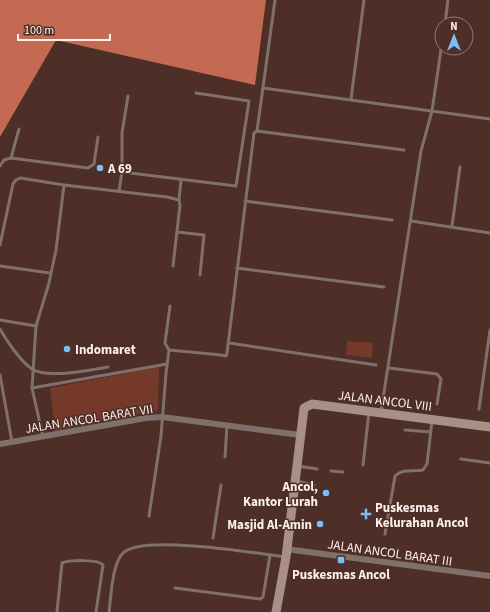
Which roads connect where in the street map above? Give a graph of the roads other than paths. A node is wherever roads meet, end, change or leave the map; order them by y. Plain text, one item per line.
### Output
1 (275, 0) edge
2 (364, 0) edge
3 (448, 0) edge
4 (446, 16) edge
5 (440, 56) edge
6 (263, 88) junction
7 (196, 93) dead end
8 (128, 96) dead end
9 (351, 99) junction
10 (432, 111) junction
11 (490, 119) edge
12 (19, 129) dead end
13 (257, 131) junction
14 (98, 137) dead end
15 (404, 150) dead end
16 (11, 158) junction
17 (0, 166) edge
18 (460, 167) dead end
19 (122, 172) junction
20 (181, 180) junction
21 (64, 185) junction
22 (119, 191) junction
23 (179, 200) junction
24 (245, 201) junction
25 (392, 220) dead end
26 (411, 221) junction
27 (452, 226) junction
28 (177, 232) junction
29 (490, 233) edge
30 (0, 245) edge
31 (0, 266) edge
32 (173, 266) dead end
33 (237, 268) junction
34 (50, 273) junction
35 (200, 275) dead end
36 (384, 287) dead end
37 (170, 306) dead end
38 (0, 320) edge
39 (36, 326) junction
40 (0, 329) edge
41 (490, 330) edge
42 (229, 343) junction
43 (169, 350) junction
44 (167, 364) junction
45 (376, 364) dead end
46 (108, 367) dead end
47 (389, 368) junction
48 (33, 370) junction
49 (0, 376) edge
50 (32, 388) junction
51 (437, 404) dead end
52 (479, 409) dead end
53 (370, 410) junction
54 (381, 412) junction
55 (162, 417) junction
56 (432, 419) junction
57 (227, 425) junction
58 (490, 426) edge
59 (405, 430) dead end
60 (431, 432) junction
61 (300, 435) junction
62 (43, 437) junction
63 (12, 442) junction
64 (0, 444) edge
65 (225, 458) dead end
66 (461, 459) dead end
67 (490, 463) edge
68 (363, 465) dead end
69 (296, 466) junction
70 (317, 469) dead end
71 (331, 471) dead end
72 (343, 472) dead end
73 (294, 480) junction
74 (221, 484) dead end
75 (314, 485) dead end
76 (149, 516) dead end
77 (385, 534) dead end
78 (214, 538) dead end
79 (286, 553) junction
80 (270, 555) junction
81 (490, 576) edge
82 (175, 588) dead end
83 (57, 612) edge
84 (96, 612) edge
85 (109, 612) edge
86 (276, 612) edge

1 - 6 lane
2 - 9 lane
3 - 4 lane
5 - 10 lane
6 - 9 lane
6 - 13 lane
7 - 20 lane
8 - 19 lane
9 - 10 lane
10 - 11 lane
10 - 26 lane
12 - 16 lane
13 - 15 lane
13 - 24 lane
14 - 16 lane
16 - 17 lane
18 - 27 lane
19 - 20 lane
19 - 22 lane
20 - 23 lane
21 - 22 lane
21 - 30 lane
21 - 34 lane
22 - 23 lane
23 - 28 lane
24 - 25 lane
24 - 33 lane
26 - 27 lane
26 - 47 lane
27 - 29 lane
28 - 32 lane
28 - 35 lane
31 - 34 lane
33 - 36 lane
33 - 42 lane
34 - 39 lane
37 - 43 lane
38 - 39 lane
39 - 48 lane
40 - 48 lane
41 - 52 lane
42 - 43 lane
42 - 45 lane
43 - 44 lane
44 - 50 lane
44 - 55 lane
46 - 48 lane
47 - 51 lane
47 - 54 lane
48 - 50 lane
49 - 63 lane
50 - 62 lane
53 - 54 street, JALAN ANCOL VIII
53 - 61 street, JALAN ANCOL VIII
53 - 68 lane
54 - 56 street, JALAN ANCOL VIII
55 - 57 street, JALAN ANCOL BARAT VII
55 - 62 street, JALAN ANCOL BARAT VII
55 - 76 lane
56 - 58 street, JALAN ANCOL VIII
56 - 60 lane
57 - 61 street, JALAN ANCOL BARAT VII
57 - 65 lane
59 - 60 lane
60 - 77 lane
61 - 69 street, JALAN ANCOL VIII
62 - 63 street, JALAN ANCOL BARAT VII
63 - 64 street, JALAN ANCOL BARAT VII
66 - 67 lane
69 - 70 lane
69 - 73 street, JALAN ANCOL VIII
71 - 72 lane
73 - 75 lane
73 - 79 street, JALAN ANCOL VIII
74 - 78 lane
79 - 80 lane
79 - 81 street, JALAN ANCOL BARAT III
79 - 86 street, JALAN ANCOL VIII
80 - 82 lane
80 - 85 lane
83 - 84 lane

